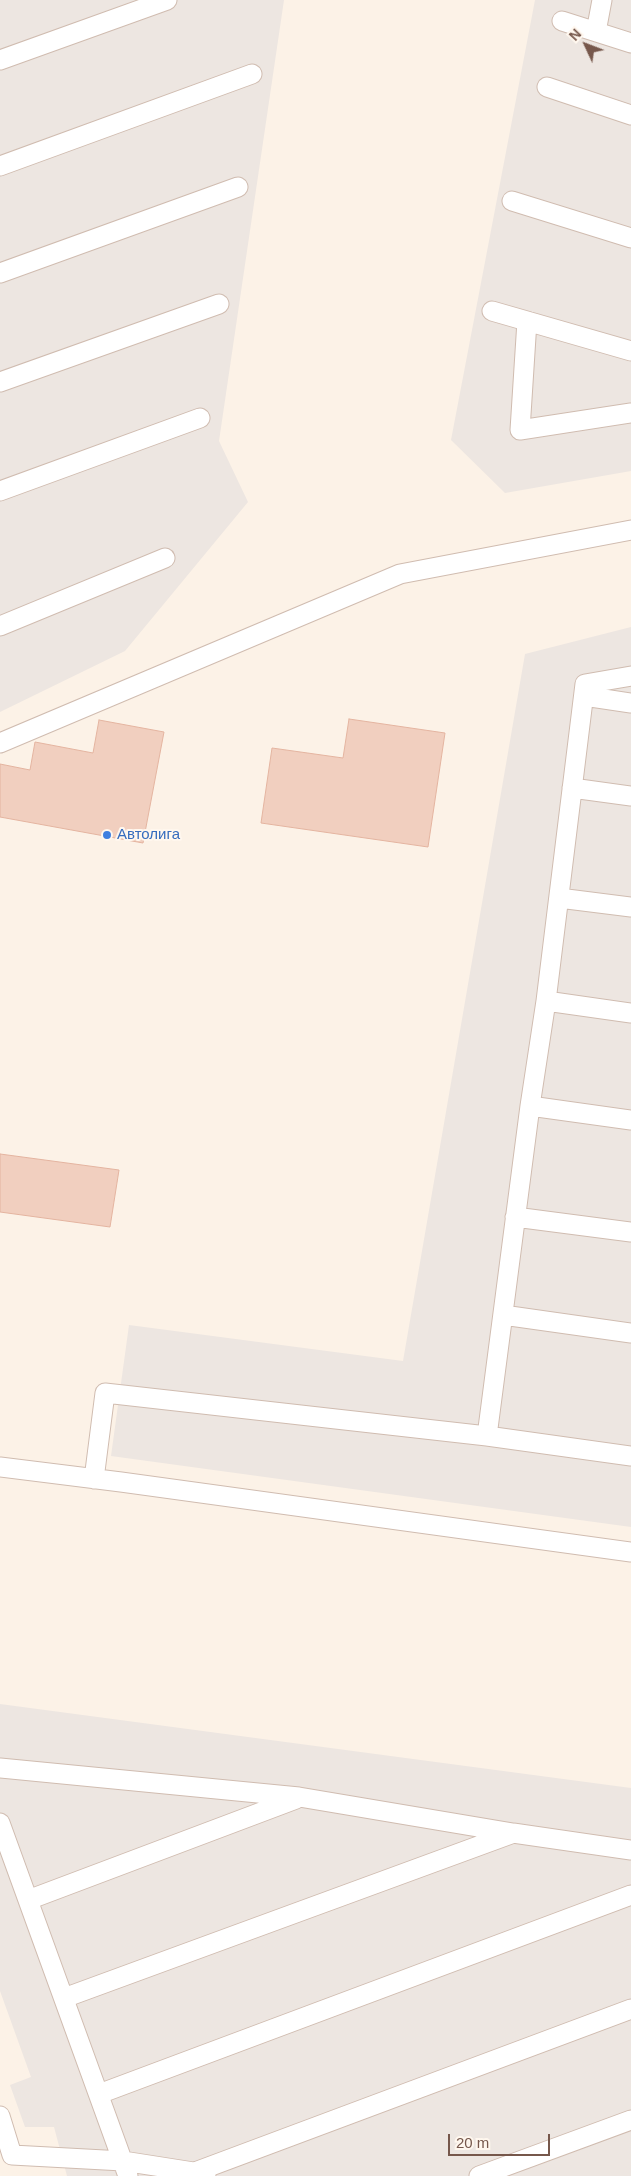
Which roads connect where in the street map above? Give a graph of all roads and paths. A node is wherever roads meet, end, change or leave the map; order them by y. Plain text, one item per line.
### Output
1 (167, 0) edge
2 (602, 0) edge
3 (562, 21) dead end
4 (596, 32) junction
5 (631, 43) edge
6 (0, 60) edge
7 (252, 74) dead end
8 (547, 87) dead end
9 (631, 115) edge
10 (0, 166) edge
11 (238, 187) dead end
12 (512, 201) dead end
13 (631, 238) edge
14 (0, 273) edge
15 (219, 304) dead end
16 (492, 311) dead end
17 (527, 321) junction
18 (631, 351) edge
19 (0, 382) edge
20 (631, 413) edge
21 (200, 418) dead end
22 (0, 491) edge
23 (631, 530) edge
24 (165, 558) dead end
25 (0, 626) edge
26 (631, 676) edge
27 (584, 696) junction
28 (631, 703) edge
29 (0, 743) edge
30 (572, 788) junction
31 (631, 796) edge
32 (559, 898) junction
33 (631, 907) edge
34 (546, 1002) junction
35 (631, 1013) edge
36 (530, 1106) junction
37 (631, 1120) edge
38 (515, 1217) junction
39 (631, 1232) edge
40 (503, 1315) junction
41 (631, 1333) edge
42 (487, 1436) junction
43 (631, 1456) edge
44 (0, 1467) edge
45 (94, 1479) junction
46 (631, 1552) edge
47 (0, 1768) edge
48 (299, 1797) junction
49 (0, 1823) edge
50 (514, 1833) junction
51 (631, 1850) edge
52 (631, 1895) edge
53 (28, 1900) junction
54 (64, 1998) junction
55 (631, 2009) edge
56 (99, 2094) junction
57 (0, 2116) edge
58 (631, 2120) edge
59 (126, 2168) edge
60 (195, 2172) junction
61 (221, 2176) edge
62 (478, 2176) edge

1 - 6 lane
2 - 4 lane
3 - 4 lane
4 - 5 lane
7 - 10 lane
8 - 9 lane
11 - 14 lane
12 - 13 lane
15 - 19 lane
16 - 17 lane
17 - 18 lane
17 - 20 lane
21 - 22 lane
23 - 29 lane
24 - 25 lane
26 - 27 lane
27 - 28 lane
27 - 30 lane
30 - 31 lane
30 - 32 lane
32 - 33 lane
32 - 34 lane
34 - 35 lane
34 - 36 lane
36 - 37 lane
36 - 38 lane
38 - 39 lane
38 - 40 lane
40 - 41 lane
40 - 42 lane
42 - 43 lane
42 - 45 lane
44 - 45 lane
45 - 46 lane
47 - 48 lane
48 - 50 lane
48 - 53 lane
49 - 53 lane
50 - 51 lane
50 - 54 lane
52 - 56 lane
53 - 54 lane
54 - 56 lane
55 - 60 lane
56 - 59 lane
57 - 59 lane
58 - 62 lane
59 - 60 lane
60 - 61 lane

